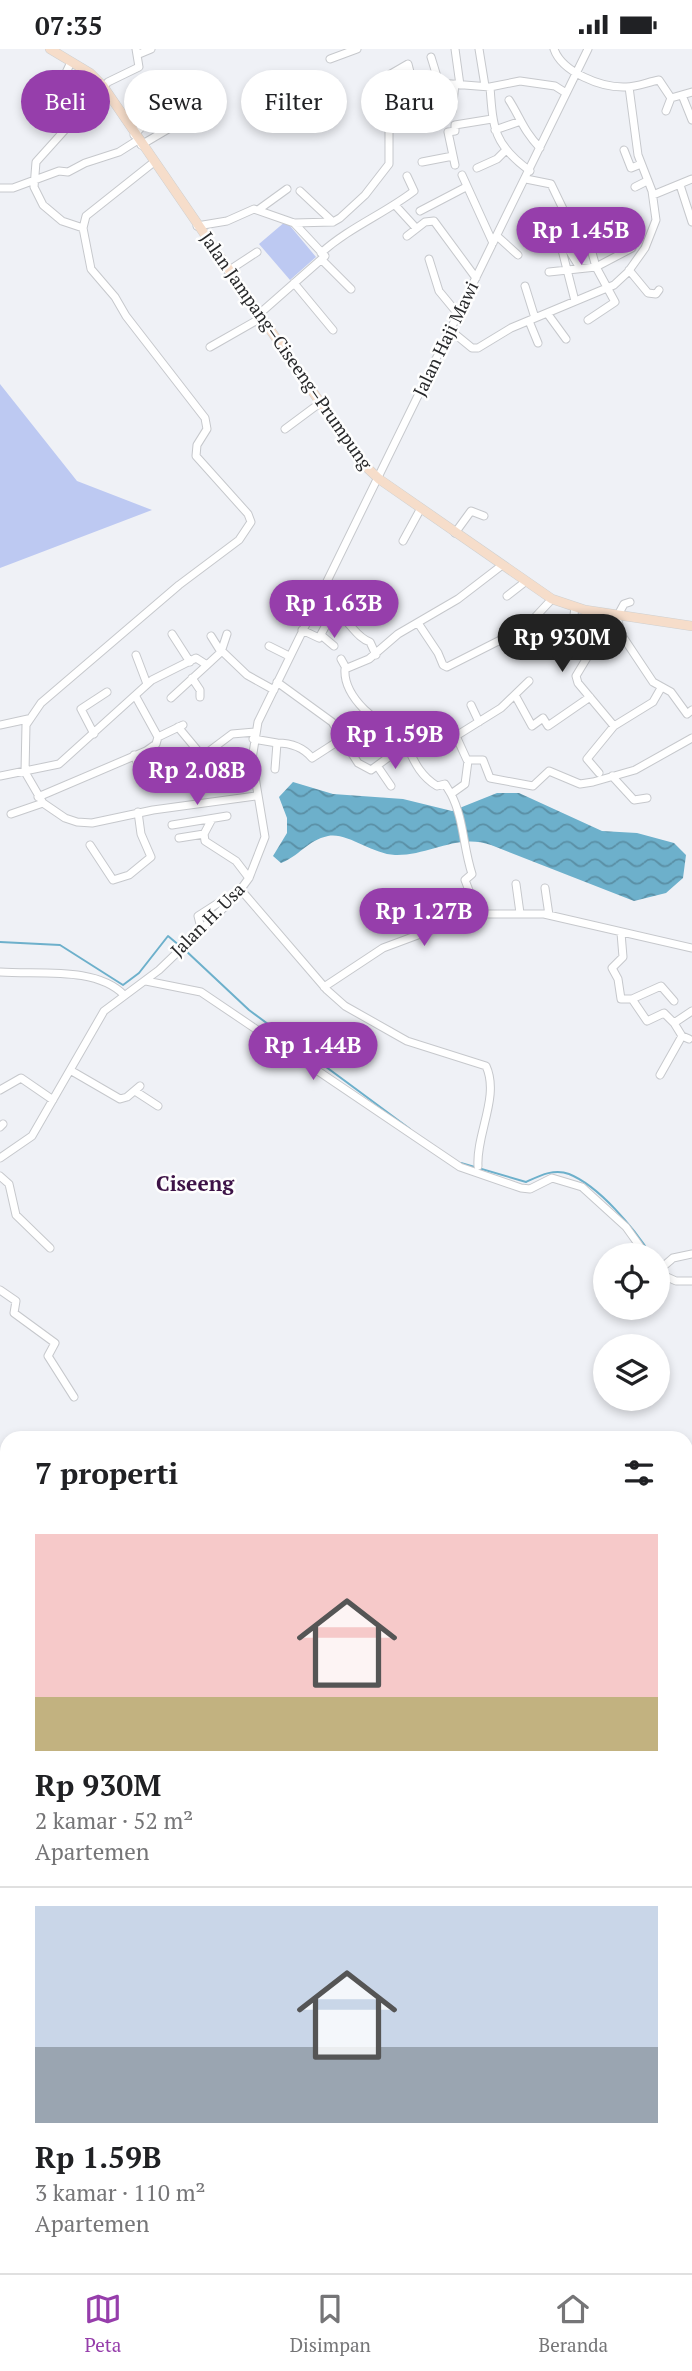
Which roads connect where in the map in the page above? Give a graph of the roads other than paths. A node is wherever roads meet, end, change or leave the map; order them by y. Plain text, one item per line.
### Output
1 (50, 49) edge
2 (151, 49) edge
3 (357, 49) edge
4 (455, 49) edge
5 (479, 49) edge
6 (554, 49) edge
7 (588, 49) edge
8 (138, 52) edge
9 (431, 57) dead end
10 (330, 59) dead end
11 (71, 62) junction
12 (82, 68) joint
13 (67, 70) edge
14 (84, 70) edge
15 (433, 70) edge
16 (456, 70) edge
17 (576, 73) junction
18 (110, 80) edge
19 (458, 85) edge
20 (487, 87) junction
21 (629, 87) junction
22 (692, 92) edge
23 (566, 93) junction
24 (682, 95) junction
25 (110, 97) edge
26 (671, 98) junction
27 (509, 100) dead end
28 (666, 111) dead end
29 (492, 120) junction
30 (692, 120) edge
31 (518, 123) junction
32 (458, 125) edge
33 (495, 130) junction
34 (61, 133) edge
35 (143, 133) edge
36 (154, 133) edge
37 (389, 133) edge
38 (448, 133) edge
39 (138, 140) junction
40 (540, 148) junction
41 (624, 150) dead end
42 (505, 151) junction
43 (453, 156) junction
44 (154, 162) junction
45 (422, 162) dead end
46 (641, 164) junction
47 (455, 165) dead end
48 (477, 168) dead end
49 (462, 175) dead end
50 (528, 175) junction
51 (407, 176) dead end
52 (692, 179) edge
53 (647, 181) junction
54 (33, 182) junction
55 (680, 185) junction
56 (466, 187) junction
57 (635, 187) dead end
58 (0, 188) edge
59 (287, 189) dead end
60 (300, 191) dead end
61 (414, 191) junction
62 (653, 195) junction
63 (395, 205) junction
64 (258, 210) junction
65 (345, 214) junction
66 (333, 222) junction
67 (692, 222) edge
68 (294, 223) junction
69 (197, 226) junction
70 (354, 226) junction
71 (83, 228) junction
72 (416, 229) junction
73 (407, 236) dead end
74 (495, 239) junction
75 (567, 247) junction
76 (591, 249) dead end
77 (632, 249) dead end
78 (257, 252) dead end
79 (518, 255) dead end
80 (322, 256) junction
81 (429, 259) dead end
82 (596, 267) junction
83 (566, 268) junction
84 (580, 268) junction
85 (629, 270) junction
86 (228, 271) junction
87 (549, 272) dead end
88 (476, 278) junction
89 (294, 283) junction
90 (525, 286) dead end
91 (607, 288) junction
92 (351, 289) dead end
93 (659, 290) dead end
94 (575, 301) junction
95 (547, 313) junction
96 (458, 314) junction
97 (259, 316) junction
98 (532, 320) junction
99 (588, 320) dead end
100 (333, 330) dead end
101 (450, 330) junction
102 (566, 339) dead end
103 (538, 343) dead end
104 (210, 347) dead end
105 (320, 403) junction
106 (285, 429) dead end
107 (379, 479) junction
108 (421, 508) junction
109 (484, 516) dead end
110 (454, 533) junction
111 (403, 541) dead end
112 (501, 566) junction
113 (525, 582) junction
114 (325, 585) junction
115 (507, 596) dead end
116 (552, 599) junction
117 (630, 602) dead end
118 (575, 608) junction
119 (352, 613) dead end
120 (617, 615) junction
121 (418, 623) junction
122 (692, 626) edge
123 (572, 628) dead end
124 (302, 630) junction
125 (172, 634) dead end
126 (227, 634) dead end
127 (321, 635) junction
128 (211, 636) dead end
129 (623, 637) junction
130 (269, 646) dead end
131 (334, 646) dead end
132 (222, 652) junction
133 (136, 655) dead end
134 (376, 655) junction
135 (289, 656) junction
136 (341, 659) dead end
137 (190, 662) junction
138 (207, 665) junction
139 (346, 668) junction
140 (192, 678) junction
141 (529, 681) dead end
142 (278, 682) junction
143 (147, 684) junction
144 (661, 688) junction
145 (274, 690) junction
146 (107, 692) dead end
147 (515, 695) junction
148 (136, 697) junction
149 (200, 697) dead end
150 (590, 697) junction
151 (171, 698) dead end
152 (471, 705) dead end
153 (690, 715) edge
154 (28, 719) junction
155 (479, 722) junction
156 (0, 725) edge
157 (614, 726) junction
158 (94, 734) junction
159 (254, 735) junction
160 (456, 736) junction
161 (158, 737) junction
162 (343, 738) junction
163 (692, 738) edge
164 (277, 743) junction
165 (406, 748) junction
166 (134, 755) junction
167 (203, 757) junction
168 (468, 761) junction
169 (378, 767) junction
170 (275, 769) dead end
171 (25, 772) junction
172 (599, 772) dead end
173 (0, 776) edge
174 (611, 776) junction
175 (391, 786) dead end
176 (451, 794) junction
177 (256, 796) junction
178 (647, 798) dead end
179 (41, 800) junction
180 (138, 813) junction
181 (11, 814) dead end
182 (227, 816) dead end
183 (212, 819) junction
184 (172, 825) dead end
185 (204, 834) junction
186 (179, 838) dead end
187 (90, 845) dead end
188 (249, 879) junction
189 (516, 884) dead end
190 (545, 888) dead end
191 (241, 890) junction
192 (520, 913) junction
193 (478, 914) junction
194 (548, 915) junction
195 (621, 933) junction
196 (692, 948) edge
197 (0, 972) edge
198 (146, 981) junction
199 (327, 985) junction
200 (124, 995) junction
201 (632, 999) junction
202 (674, 1001) dead end
203 (692, 1011) edge
204 (674, 1023) junction
205 (70, 1070) junction
206 (660, 1075) dead end
207 (0, 1090) edge
208 (53, 1100) junction
209 (158, 1107) dead end
210 (0, 1157) edge
211 (478, 1166) dead end
212 (0, 1176) edge
213 (637, 1243) edge
214 (50, 1248) dead end
215 (692, 1254) edge
216 (670, 1261) edge
217 (670, 1279) edge
218 (692, 1281) edge
219 (0, 1290) edge
220 (74, 1397) dead end

1 - 11 main road, Jalan Jampang–Ciseeng–Prumpung
2 - 8 street
3 - 10 street
4 - 16 street
5 - 20 street
6 - 17 street
7 - 17 street, Jalan Haji Mawi
8 - 18 street
9 - 15 street
11 - 12 main road, Jalan Jampang–Ciseeng–Prumpung
11 - 13 street
12 - 14 main road, Jalan Jampang–Ciseeng–Prumpung
17 - 21 street
17 - 23 street, Jalan Haji Mawi
19 - 20 street
20 - 23 street
20 - 29 street
21 - 26 street
21 - 46 street
22 - 24 street
23 - 40 street, Jalan Haji Mawi
24 - 26 street
24 - 30 street
25 - 39 main road, Jalan Jampang–Ciseeng–Prumpung
26 - 28 street
27 - 31 street
29 - 32 street
29 - 33 street
31 - 33 street
31 - 40 street
33 - 42 street
34 - 54 street
35 - 39 street
36 - 39 street
37 - 65 street
38 - 43 street
39 - 44 main road, Jalan Jampang–Ciseeng–Prumpung
39 - 54 street
40 - 50 street, Jalan Haji Mawi
41 - 46 street
42 - 48 street
42 - 50 street
43 - 45 street
43 - 47 street
44 - 69 main road, Jalan Jampang–Ciseeng–Prumpung
44 - 71 street
46 - 53 street
49 - 56 street
50 - 74 street, Jalan Haji Mawi
50 - 75 street
51 - 61 street
52 - 55 street
53 - 57 street
53 - 62 street
54 - 58 street
54 - 71 street
55 - 62 street
55 - 67 street
56 - 61 street
56 - 74 street
59 - 64 street
60 - 66 street
61 - 63 street
62 - 85 street
63 - 70 street
63 - 72 street
64 - 68 street
64 - 69 street
65 - 66 street
65 - 70 street
66 - 68 street
68 - 80 street
69 - 86 main road, Jalan Jampang–Ciseeng–Prumpung
70 - 80 street
71 - 154 street
72 - 73 street
72 - 88 street
74 - 79 street
74 - 88 street, Jalan Haji Mawi
75 - 83 street
75 - 84 street
76 - 82 street
77 - 82 street
78 - 86 street
80 - 89 street
80 - 92 street
81 - 96 street
82 - 84 street
82 - 91 street
83 - 84 street
83 - 87 street
83 - 94 street
85 - 91 street
85 - 93 street
86 - 97 main road, Jalan Jampang–Ciseeng–Prumpung
88 - 96 street, Jalan Haji Mawi
89 - 97 street
89 - 100 street
90 - 98 street
91 - 94 street
91 - 99 street
94 - 95 street
95 - 98 street
95 - 102 street
96 - 101 street, Jalan Haji Mawi
97 - 104 street
97 - 105 main road, Jalan Jampang–Ciseeng–Prumpung
98 - 101 street
98 - 103 street
101 - 107 street, Jalan Haji Mawi
105 - 106 street
105 - 107 main road, Jalan Jampang–Ciseeng–Prumpung
107 - 108 main road, Jalan Jampang–Ciseeng–Prumpung
107 - 114 street, Jalan H. Usa
108 - 110 main road, Jalan Jampang–Ciseeng–Prumpung
108 - 111 street
109 - 110 street
110 - 112 main road, Jalan Jampang–Ciseeng–Prumpung
112 - 113 main road, Jalan Jampang–Ciseeng–Prumpung
112 - 121 street
113 - 115 street
113 - 116 main road, Jalan Jampang–Ciseeng–Prumpung
114 - 119 street
114 - 124 street, Jalan H. Usa
116 - 118 main road, Jalan Jampang–Ciseeng–Prumpung
116 - 121 street
117 - 120 street
118 - 120 main road, Jalan Jampang–Ciseeng–Prumpung
118 - 123 street
120 - 122 main road, Jalan Jampang–Ciseeng–Prumpung
120 - 129 street
121 - 134 street
124 - 127 street
124 - 135 street, Jalan H. Usa
125 - 137 street
126 - 132 street
127 - 131 street
127 - 134 street
128 - 132 street
129 - 144 street
129 - 150 street
130 - 135 street
132 - 138 street
132 - 145 street
133 - 143 street
134 - 139 street
135 - 142 street, Jalan H. Usa
136 - 139 street
137 - 138 street
137 - 143 street
138 - 140 street
139 - 165 street
140 - 149 street
140 - 151 street
141 - 147 street
142 - 145 street, Jalan H. Usa
142 - 162 street
143 - 148 street
144 - 153 street
144 - 157 street
145 - 159 street, Jalan H. Usa
146 - 158 street
147 - 150 street
147 - 155 street
148 - 158 street
148 - 161 street
150 - 157 street
152 - 155 street
154 - 156 street
154 - 171 street
155 - 160 street
157 - 172 street
158 - 171 street
159 - 164 street
159 - 167 street
159 - 177 street, Jalan H. Usa
160 - 165 street
160 - 168 street
161 - 166 street
161 - 167 street
162 - 164 street
162 - 169 street
163 - 174 street
164 - 170 street
165 - 169 street
165 - 176 street
166 - 167 street
166 - 179 street
168 - 174 street
168 - 176 street
169 - 175 street
171 - 173 street
171 - 179 street
174 - 178 street
176 - 193 street
177 - 180 street
177 - 188 street, Jalan H. Usa
179 - 180 street
179 - 181 street
180 - 187 street
182 - 183 street
183 - 184 street
183 - 185 street
185 - 186 street
185 - 188 street
188 - 191 street, Jalan H. Usa
189 - 192 street
190 - 194 street
191 - 198 street, Jalan H. Usa
191 - 199 street
192 - 193 street
192 - 194 street
193 - 199 street
194 - 195 street
195 - 196 street
195 - 201 street
197 - 200 street
198 - 200 street, Jalan H. Usa
198 - 213 street
199 - 211 street
200 - 205 street, Jalan H. Usa
201 - 202 street
201 - 204 street
203 - 204 street
204 - 206 street
205 - 208 street, Jalan H. Usa
205 - 209 street
207 - 208 street
208 - 210 street, Jalan H. Usa
212 - 214 street
215 - 216 street
217 - 218 street
219 - 220 street

